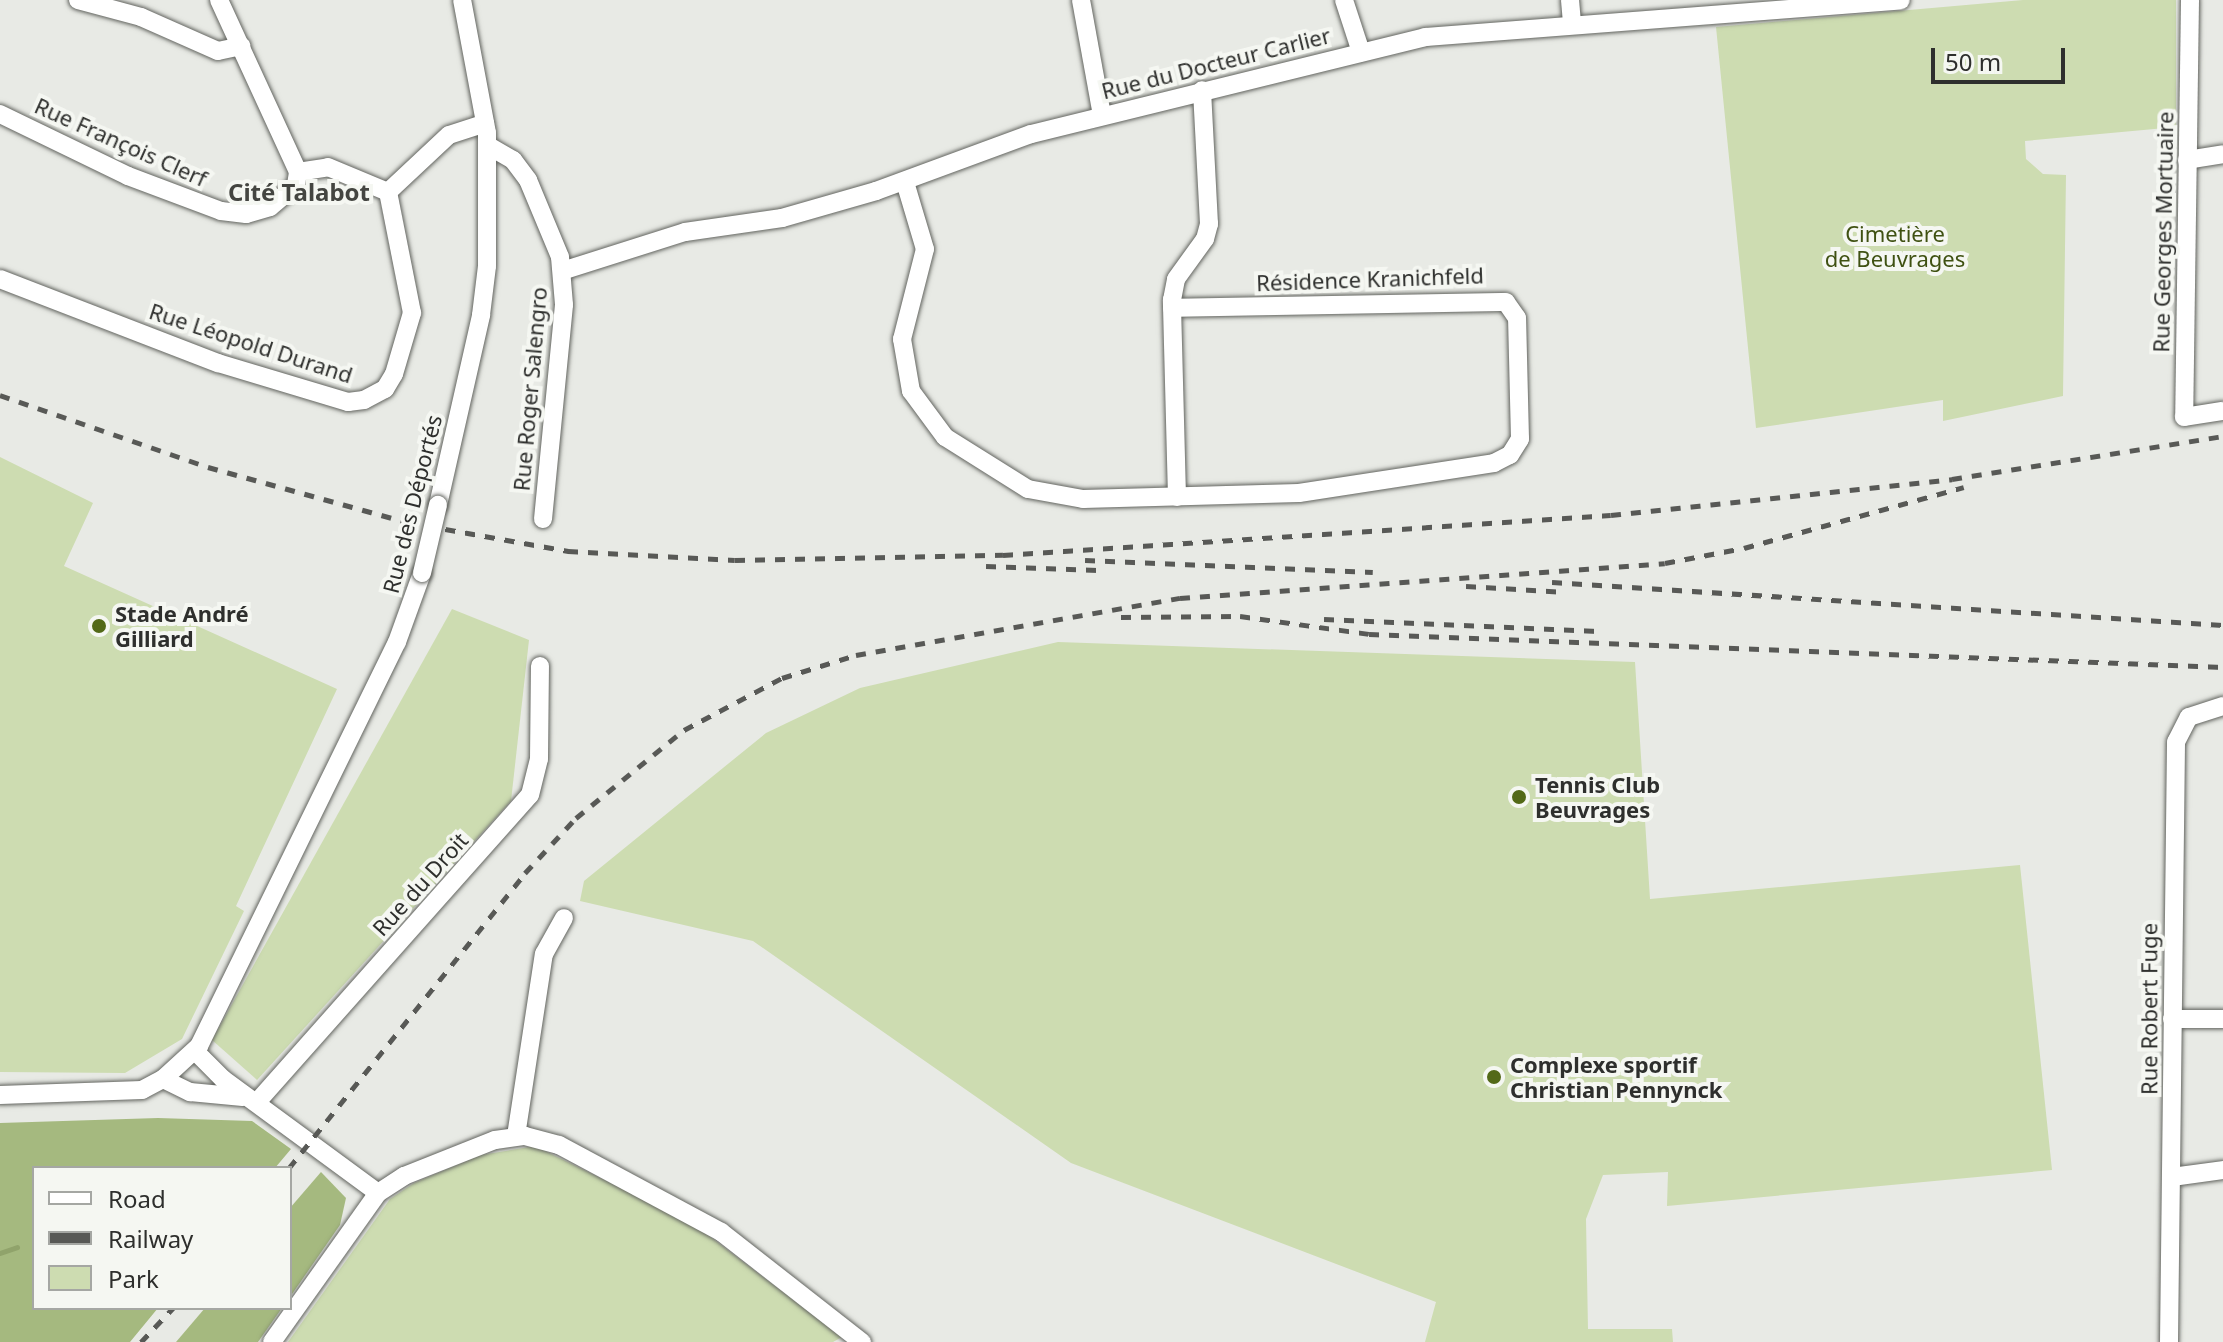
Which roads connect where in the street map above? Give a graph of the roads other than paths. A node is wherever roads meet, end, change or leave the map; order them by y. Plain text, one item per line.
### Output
1 (78, 0) edge
2 (219, 0) edge
3 (462, 0) edge
4 (1081, 0) edge
5 (1344, 0) edge
6 (1570, 0) edge
7 (1901, 0) edge
8 (2190, 0) edge
9 (1572, 25) junction
10 (241, 46) junction
11 (1361, 52) junction
12 (1202, 90) junction
13 (0, 114) edge
14 (1102, 115) junction
15 (485, 123) junction
16 (487, 145) junction
17 (2223, 154) edge
18 (2187, 160) junction
19 (298, 172) junction
20 (905, 182) junction
21 (388, 192) junction
22 (562, 271) junction
23 (0, 279) edge
24 (1172, 308) junction
25 (2223, 411) edge
26 (1177, 497) junction
27 (543, 519) dead end
28 (540, 666) dead end
29 (2223, 706) edge
30 (564, 918) dead end
31 (2172, 1019) junction
32 (2223, 1019) edge
33 (195, 1051) junction
34 (163, 1079) junction
35 (0, 1095) edge
36 (258, 1101) junction
37 (516, 1136) junction
38 (2223, 1170) edge
39 (2172, 1177) junction
40 (378, 1193) junction
41 (272, 1342) edge
42 (862, 1342) edge
43 (2169, 1342) edge

1 - 10 street
2 - 10 street
3 - 15 street, Rue des Déportés
4 - 14 street
5 - 11 street
6 - 9 street
7 - 9 street, Rue du Docteur Carlier
8 - 18 street, Rue Georges Mortuaire
9 - 11 street, Rue du Docteur Carlier
10 - 19 street
11 - 12 street, Rue du Docteur Carlier
12 - 14 street, Rue du Docteur Carlier
12 - 24 street
13 - 19 street, Rue François Clerf
14 - 20 street, Rue du Docteur Carlier
15 - 16 street, Rue des Déportés
15 - 21 street
16 - 22 street, Rue Roger Salengro
16 - 33 street, Rue des Déportés, bridge
17 - 18 street
18 - 25 street, Rue Georges Mortuaire
19 - 21 street
20 - 22 street, Rue du Docteur Carlier
20 - 26 street
21 - 23 street, Rue Léopold Durand
22 - 27 street, Rue Roger Salengro
24 - 26 street
24 - 26 street, Résidence Kranichfeld
28 - 36 street, Rue du Droit
29 - 31 street, Rue Robert Fuge
30 - 37 street
31 - 32 street
31 - 39 street, Rue Robert Fuge
33 - 34 street, Rue des Déportés
33 - 36 street
34 - 35 street, Rue des Déportés
34 - 36 street
36 - 40 street
37 - 40 street
37 - 42 street
38 - 39 street
39 - 43 street, Rue Robert Fuge
40 - 41 street

